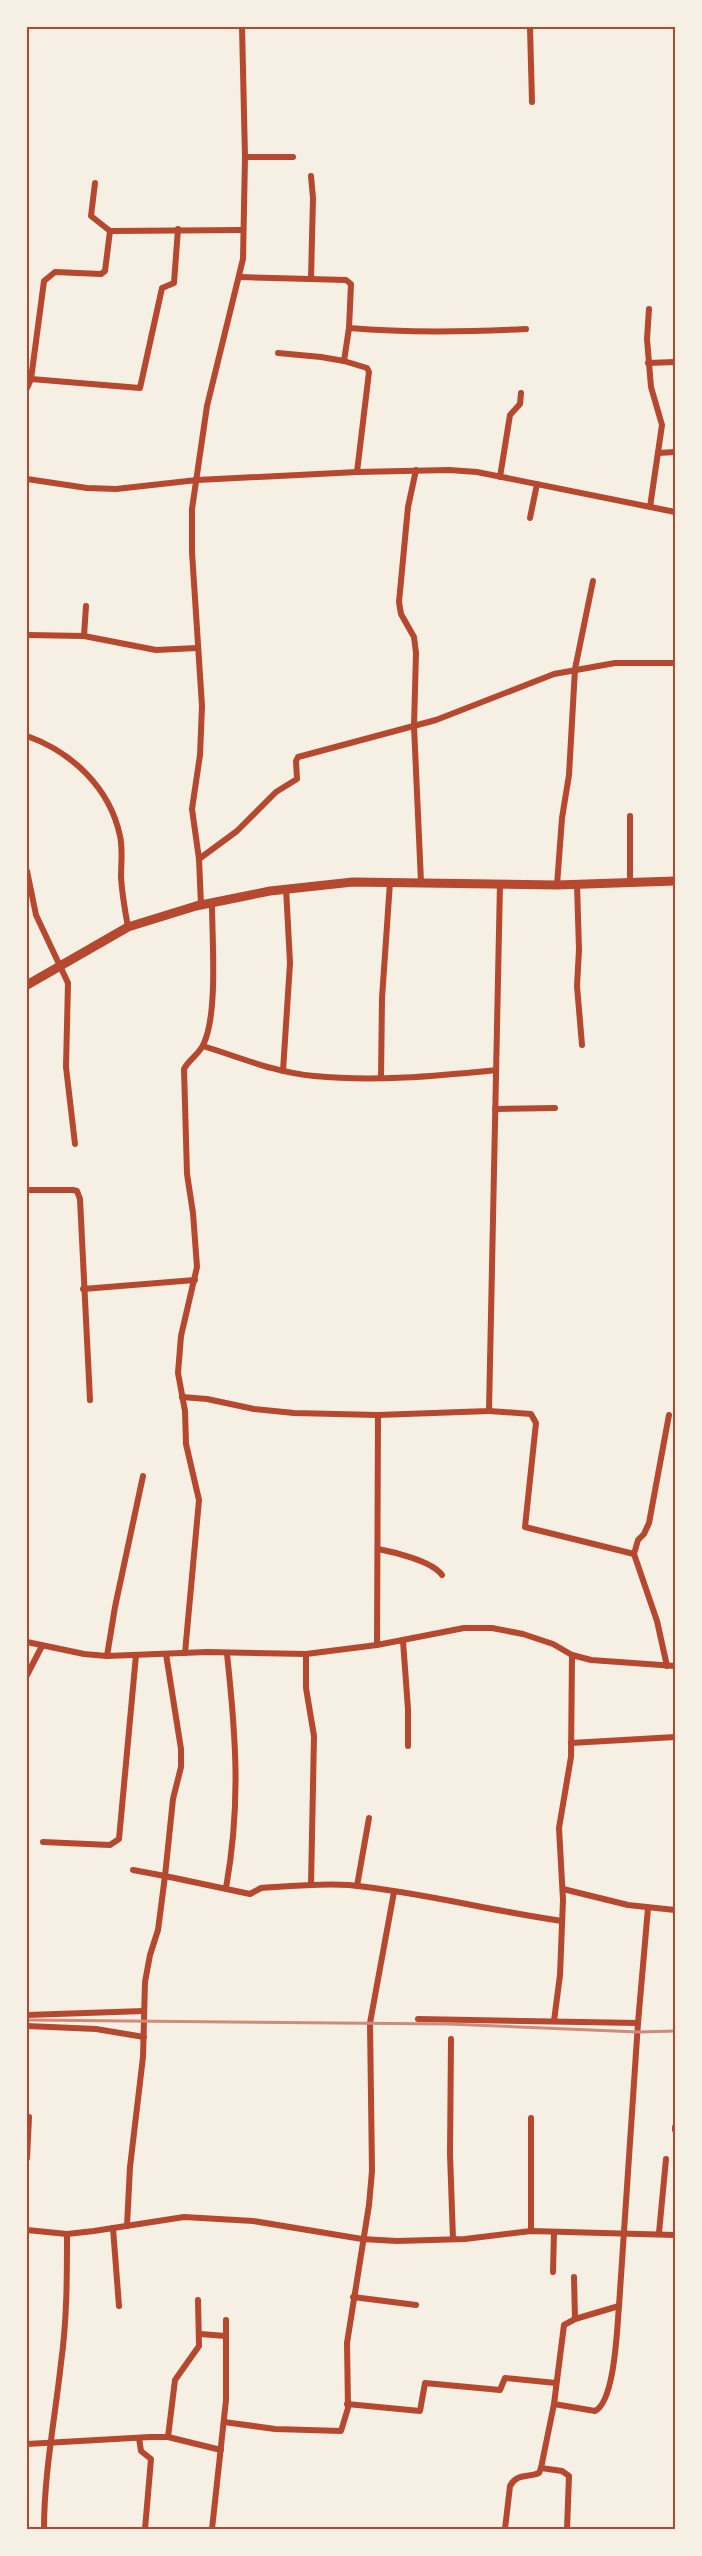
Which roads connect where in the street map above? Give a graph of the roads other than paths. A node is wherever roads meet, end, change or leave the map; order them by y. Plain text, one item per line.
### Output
1 (242, 27) edge
2 (530, 27) edge
3 (532, 102) dead end
4 (294, 157) dead end
5 (245, 158) junction
6 (311, 176) dead end
7 (94, 183) dead end
8 (178, 229) junction
9 (243, 230) junction
10 (110, 231) junction
11 (240, 277) junction
12 (310, 279) junction
13 (649, 309) dead end
14 (349, 328) junction
15 (526, 329) dead end
16 (278, 353) dead end
17 (344, 362) junction
18 (675, 362) edge
19 (648, 363) junction
20 (31, 380) junction
21 (27, 388) edge
22 (521, 393) dead end
23 (675, 452) edge
24 (658, 453) junction
25 (416, 470) junction
26 (357, 472) junction
27 (500, 477) junction
28 (27, 479) edge
29 (197, 480) junction
30 (537, 484) junction
31 (650, 507) junction
32 (675, 512) edge
33 (530, 518) dead end
34 (593, 580) dead end
35 (86, 606) dead end
36 (27, 635) edge
37 (84, 636) junction
38 (197, 648) junction
39 (675, 663) edge
40 (575, 669) junction
41 (414, 726) junction
42 (27, 736) edge
43 (630, 816) dead end
44 (199, 859) junction
45 (27, 871) edge
46 (675, 881) edge
47 (390, 882) junction
48 (421, 882) junction
49 (630, 882) junction
50 (500, 883) junction
51 (577, 884) junction
52 (557, 885) junction
53 (286, 888) junction
54 (212, 903) junction
55 (201, 905) junction
56 (128, 927) junction
57 (59, 967) junction
58 (27, 986) edge
59 (582, 1045) dead end
60 (203, 1046) junction
61 (496, 1070) junction
62 (283, 1071) junction
63 (381, 1078) junction
64 (555, 1108) dead end
65 (495, 1109) junction
66 (75, 1144) dead end
67 (27, 1190) edge
68 (195, 1281) junction
69 (83, 1288) junction
70 (183, 1397) junction
71 (90, 1400) dead end
72 (489, 1411) junction
73 (378, 1415) junction
74 (669, 1415) dead end
75 (143, 1476) dead end
76 (378, 1549) junction
77 (634, 1554) junction
78 (442, 1575) dead end
79 (403, 1641) junction
80 (27, 1642) edge
81 (377, 1645) junction
82 (42, 1646) junction
83 (185, 1653) junction
84 (166, 1654) junction
85 (226, 1654) junction
86 (306, 1654) junction
87 (136, 1655) junction
88 (572, 1655) junction
89 (107, 1656) junction
90 (667, 1666) junction
91 (675, 1666) edge
92 (27, 1675) edge
93 (675, 1737) edge
94 (571, 1743) junction
95 (408, 1746) dead end
96 (369, 1818) dead end
97 (43, 1842) dead end
98 (133, 1870) dead end
99 (165, 1876) junction
100 (311, 1885) junction
101 (357, 1886) junction
102 (226, 1888) junction
103 (563, 1889) junction
104 (394, 1892) junction
105 (648, 1908) junction
106 (675, 1910) edge
107 (562, 1921) junction
108 (144, 2011) junction
109 (27, 2015) edge
110 (418, 2019) dead end
111 (554, 2021) junction
112 (638, 2024) junction
113 (27, 2026) edge
114 (144, 2037) junction
115 (451, 2039) dead end
116 (29, 2117) dead end
117 (531, 2118) dead end
118 (27, 2157) edge
119 (666, 2159) dead end
120 (127, 2226) junction
121 (113, 2228) junction
122 (27, 2230) edge
123 (531, 2231) junction
124 (554, 2232) junction
125 (659, 2233) junction
126 (67, 2234) junction
127 (624, 2234) junction
128 (675, 2235) edge
129 (362, 2239) junction
130 (453, 2239) junction
131 (553, 2272) dead end
132 (574, 2277) dead end
133 (353, 2297) junction
134 (198, 2300) dead end
135 (416, 2305) dead end
136 (119, 2306) dead end
137 (620, 2306) junction
138 (575, 2319) junction
139 (226, 2320) dead end
140 (200, 2334) junction
141 (226, 2336) junction
142 (556, 2383) junction
143 (348, 2404) junction
144 (554, 2404) junction
145 (224, 2422) junction
146 (168, 2438) junction
147 (139, 2441) junction
148 (27, 2444) edge
149 (50, 2447) junction
150 (221, 2451) junction
151 (541, 2468) junction
152 (44, 2529) edge
153 (145, 2529) edge
154 (212, 2529) edge
155 (505, 2529) edge
156 (567, 2529) edge

1 - 5 street
2 - 3 street
4 - 5 street
5 - 9 street
6 - 12 street
7 - 10 street
8 - 9 street
8 - 10 street
8 - 20 street
9 - 11 street
10 - 20 street
11 - 12 street
11 - 29 street
12 - 14 street
13 - 19 street
14 - 15 street
14 - 17 street
16 - 17 street
17 - 26 street
18 - 19 street
19 - 24 street
20 - 21 street
22 - 27 street
23 - 24 street
24 - 31 street
25 - 26 street
25 - 27 street
25 - 41 street
26 - 29 street
27 - 30 street
28 - 29 street
29 - 38 street
30 - 31 street
30 - 33 street
31 - 32 street
34 - 40 street
35 - 37 street
36 - 37 street
37 - 38 street
38 - 44 street
39 - 40 street
40 - 41 street
40 - 52 street
41 - 44 street
41 - 48 street
42 - 56 street
43 - 49 street
44 - 55 street
45 - 57 street
46 - 49 main road
47 - 48 main road
47 - 53 main road
47 - 63 street
48 - 50 main road
49 - 51 main road
50 - 52 main road
50 - 61 street
51 - 52 main road
51 - 59 street
53 - 54 main road
53 - 62 street
54 - 55 main road
54 - 60 street
55 - 56 main road
56 - 57 main road
57 - 58 main road
57 - 66 street
60 - 62 street
60 - 68 street
61 - 63 street
61 - 65 street
62 - 63 street
64 - 65 street
65 - 72 street
67 - 69 street
68 - 69 street
68 - 70 street
69 - 71 street
70 - 73 street
70 - 83 street
72 - 73 street
72 - 77 street
73 - 76 street
74 - 77 street
75 - 89 street
76 - 78 street
76 - 81 street
77 - 90 street
79 - 81 street
79 - 88 street
79 - 95 street
80 - 82 street
81 - 86 street
82 - 89 street
82 - 92 street
83 - 84 street
83 - 85 street
84 - 87 street
84 - 99 street
85 - 86 street
85 - 102 street
86 - 100 street
87 - 89 street
87 - 97 street
88 - 90 street
88 - 94 street
90 - 91 street
93 - 94 street
94 - 103 street
96 - 101 street
98 - 99 street
99 - 102 street
99 - 108 street
100 - 101 street
100 - 102 street
101 - 104 street
103 - 105 street
103 - 107 street
104 - 107 street
104 - 129 street
105 - 106 street
105 - 112 street
107 - 111 street
108 - 109 street
108 - 114 street
110 - 111 street
111 - 112 street
112 - 127 street
113 - 114 street
114 - 120 street
115 - 130 street
116 - 118 street
117 - 123 street
119 - 125 street
120 - 121 street
120 - 129 street
121 - 126 street
121 - 136 street
122 - 126 street
123 - 124 street
123 - 130 street
124 - 127 street
124 - 131 street
125 - 127 street
125 - 128 street
126 - 149 street
127 - 137 street
129 - 130 street
129 - 133 street
132 - 138 street
133 - 135 street
133 - 143 street
134 - 140 street
137 - 138 street
137 - 144 street
138 - 142 street
139 - 141 street
140 - 141 street
140 - 146 street
141 - 145 street
142 - 143 street
142 - 144 street
143 - 145 street
144 - 151 street
145 - 150 street
146 - 147 street
146 - 150 street
147 - 149 street
147 - 153 street
148 - 149 street
149 - 152 street
150 - 154 street
151 - 155 street
151 - 156 street

